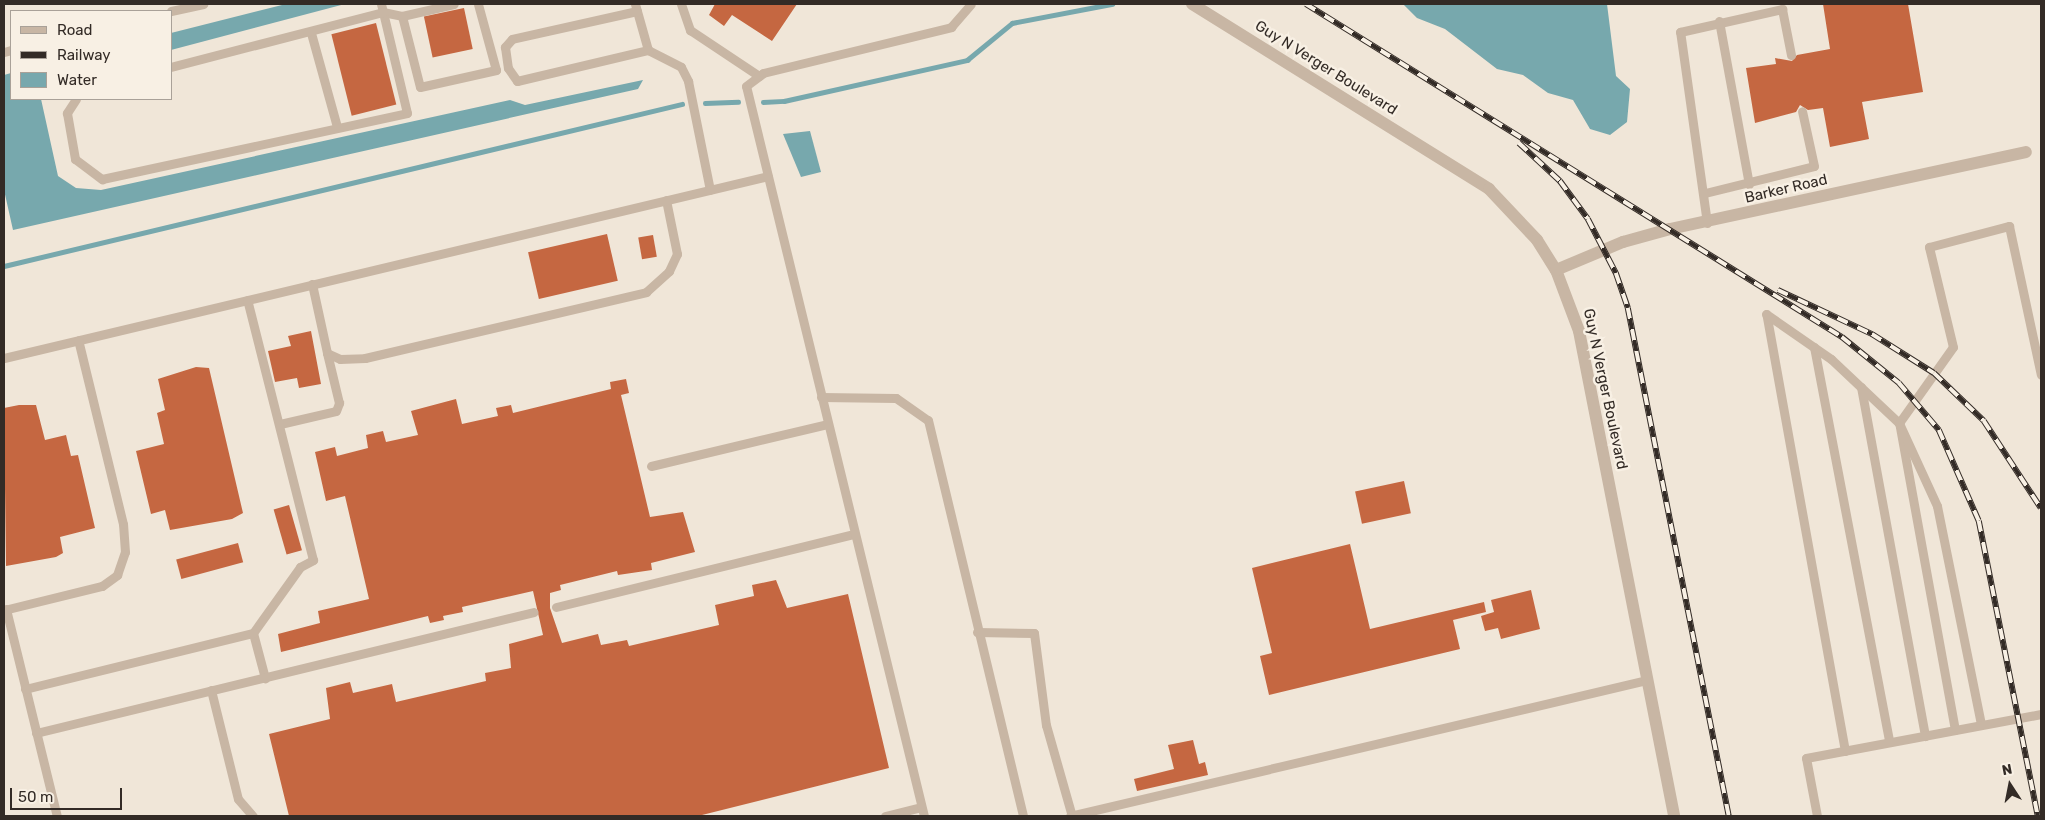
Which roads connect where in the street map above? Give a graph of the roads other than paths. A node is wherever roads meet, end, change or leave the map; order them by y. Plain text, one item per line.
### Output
1 (203, 4) edge
2 (454, 4) edge
3 (478, 4) edge
4 (681, 4) edge
5 (971, 4) edge
6 (1192, 4) edge
7 (185, 6) edge
8 (636, 7) edge
9 (382, 8) edge
10 (172, 11) edge
11 (402, 16) junction
12 (1719, 21) junction
13 (311, 32) junction
14 (648, 50) junction
15 (1791, 56) dead end
16 (172, 67) edge
17 (760, 76) junction
18 (75, 100) edge
19 (1802, 111) dead end
20 (337, 127) junction
21 (2026, 152) dead end
22 (768, 176) junction
23 (1749, 184) junction
24 (710, 190) junction
25 (1705, 194) junction
26 (666, 200) junction
27 (1707, 223) junction
28 (1556, 270) junction
29 (312, 284) junction
30 (247, 300) junction
31 (78, 340) junction
32 (1814, 347) junction
33 (327, 353) junction
34 (4, 358) edge
35 (2041, 375) edge
36 (1861, 387) junction
37 (821, 397) junction
38 (1899, 423) junction
39 (280, 424) junction
40 (827, 424) junction
41 (651, 466) dead end
42 (854, 534) junction
43 (556, 607) dead end
44 (5, 610) edge
45 (534, 612) dead end
46 (977, 632) junction
47 (253, 633) junction
48 (265, 678) junction
49 (1648, 680) junction
50 (26, 689) junction
51 (212, 690) junction
52 (2041, 714) edge
53 (1981, 726) junction
54 (1955, 730) junction
55 (36, 733) junction
56 (1925, 736) junction
57 (1889, 742) junction
58 (1845, 751) junction
59 (922, 812) edge
60 (57, 816) edge
61 (253, 816) edge
62 (886, 816) edge
63 (1023, 816) edge
64 (1071, 816) edge
65 (1674, 816) edge
66 (1817, 816) edge

1 - 7 lane
2 - 11 lane
3 - 11 lane
4 - 17 lane
5 - 17 lane
6 - 28 street, Guy N Verger Boulevard
7 - 10 lane
8 - 14 lane
8 - 14 lane
9 - 11 lane
9 - 13 lane
9 - 20 lane
12 - 15 lane
12 - 23 lane
12 - 25 lane
13 - 16 lane
13 - 20 lane
14 - 24 lane
17 - 22 lane
18 - 20 lane
19 - 23 lane
21 - 27 street, Barker Road
22 - 24 lane
22 - 37 lane
23 - 25 lane
24 - 26 lane
25 - 27 lane
26 - 29 lane
26 - 33 lane
27 - 28 street, Barker Road
28 - 49 street, Guy N Verger Boulevard
29 - 30 lane
29 - 33 lane
30 - 31 lane
30 - 39 lane
31 - 34 lane
31 - 44 lane
32 - 36 lane
32 - 57 lane
32 - 58 lane
33 - 39 lane
35 - 38 lane
36 - 38 lane
36 - 56 lane
37 - 40 lane
37 - 46 lane
38 - 53 lane
38 - 54 lane
39 - 47 lane
40 - 41 lane
40 - 42 lane
42 - 43 lane
42 - 59 lane
44 - 50 lane
45 - 48 lane
46 - 63 lane
46 - 64 lane
47 - 48 lane
47 - 50 lane
48 - 51 lane
49 - 64 lane
49 - 65 street, Guy N Verger Boulevard
50 - 55 lane
51 - 55 lane
51 - 61 lane
52 - 53 lane
53 - 54 lane
54 - 56 lane
55 - 60 lane
56 - 57 lane
57 - 58 lane
58 - 66 lane
59 - 62 lane

